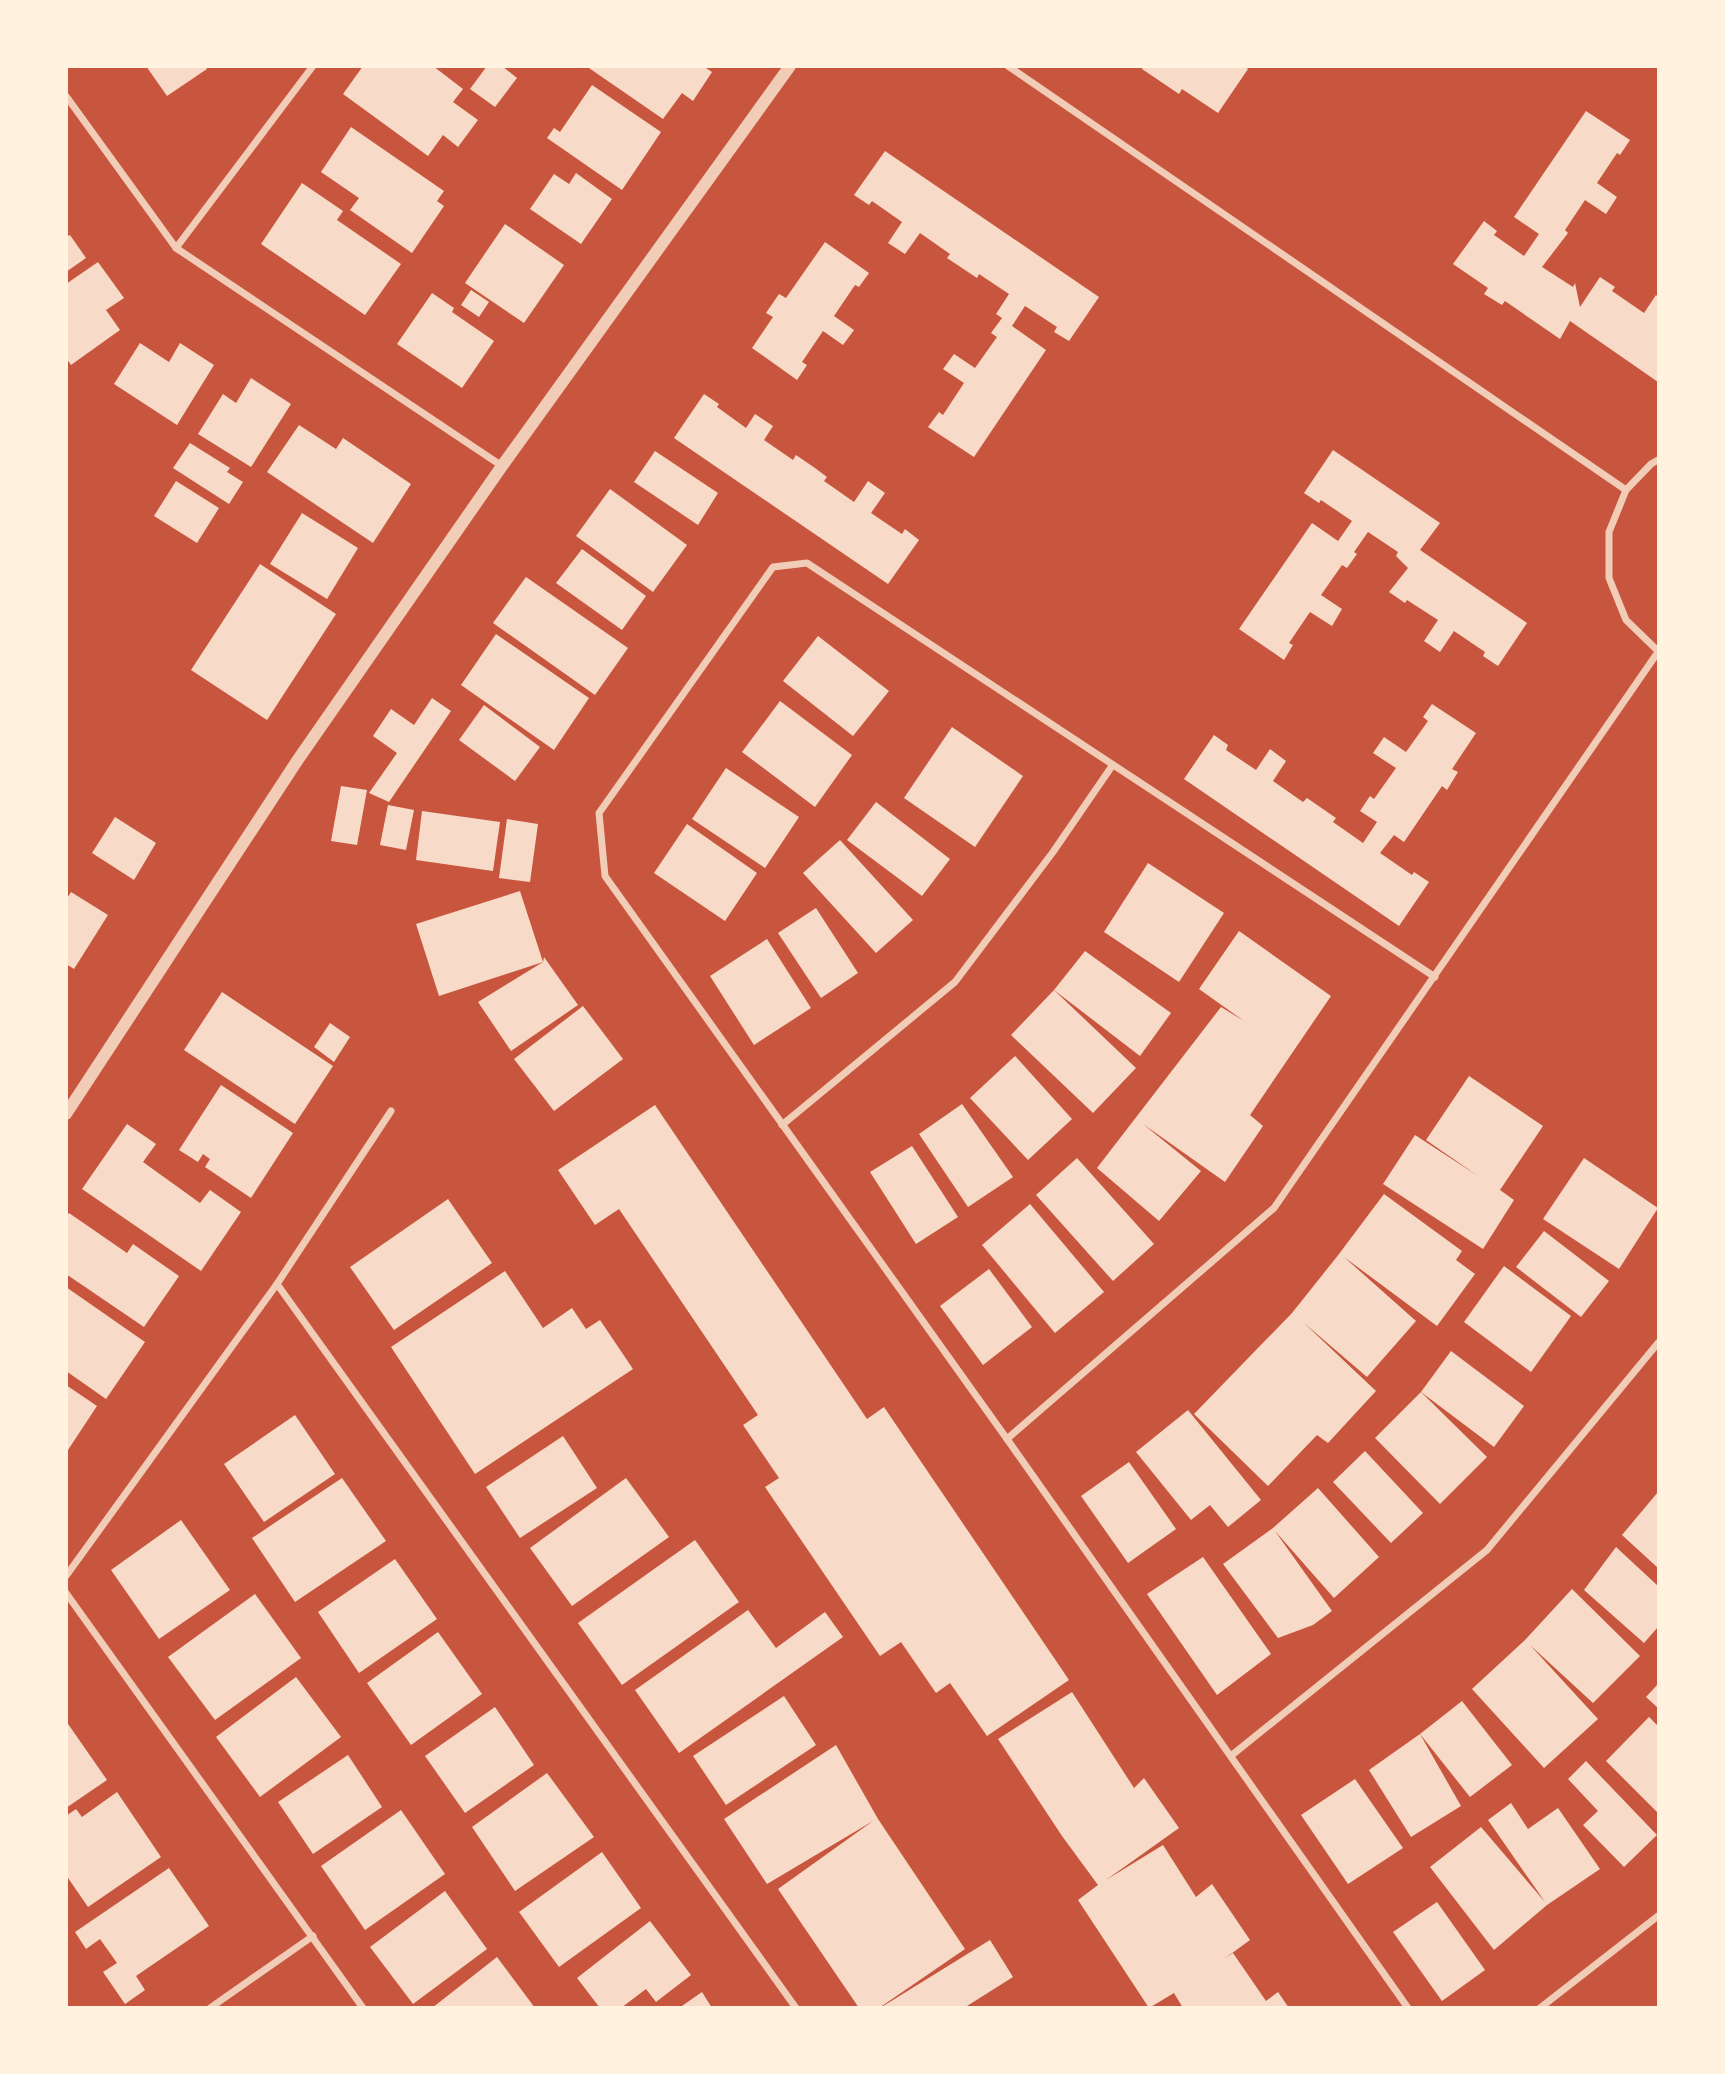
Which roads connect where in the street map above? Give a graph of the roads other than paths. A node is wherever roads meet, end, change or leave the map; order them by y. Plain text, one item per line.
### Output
1 (313, 66) edge
2 (790, 66) edge
3 (1008, 66) edge
4 (66, 96) edge
5 (176, 248) junction
6 (1658, 460) edge
7 (502, 466) junction
8 (1626, 490) junction
9 (1658, 652) edge
10 (1112, 766) junction
11 (1435, 977) junction
12 (391, 1111) dead end
13 (66, 1114) edge
14 (782, 1125) junction
15 (277, 1284) junction
16 (1658, 1343) edge
17 (1007, 1439) junction
18 (66, 1576) edge
19 (66, 1593) edge
20 (1232, 1755) junction
21 (1658, 1916) edge
22 (313, 1937) junction
23 (210, 2007) edge
24 (363, 2007) edge
25 (796, 2007) edge
26 (1408, 2007) edge
27 (1540, 2007) edge

1 - 5 street
2 - 7 street
3 - 8 street
4 - 5 street
5 - 7 street
6 - 8 street
7 - 13 street
8 - 9 street
9 - 11 street
10 - 11 street
10 - 14 street
10 - 14 street
11 - 17 street
12 - 15 street
14 - 17 street
15 - 18 street
15 - 25 street
16 - 20 street
17 - 20 street
19 - 22 street
20 - 26 street
21 - 27 street
22 - 23 street
22 - 24 street

